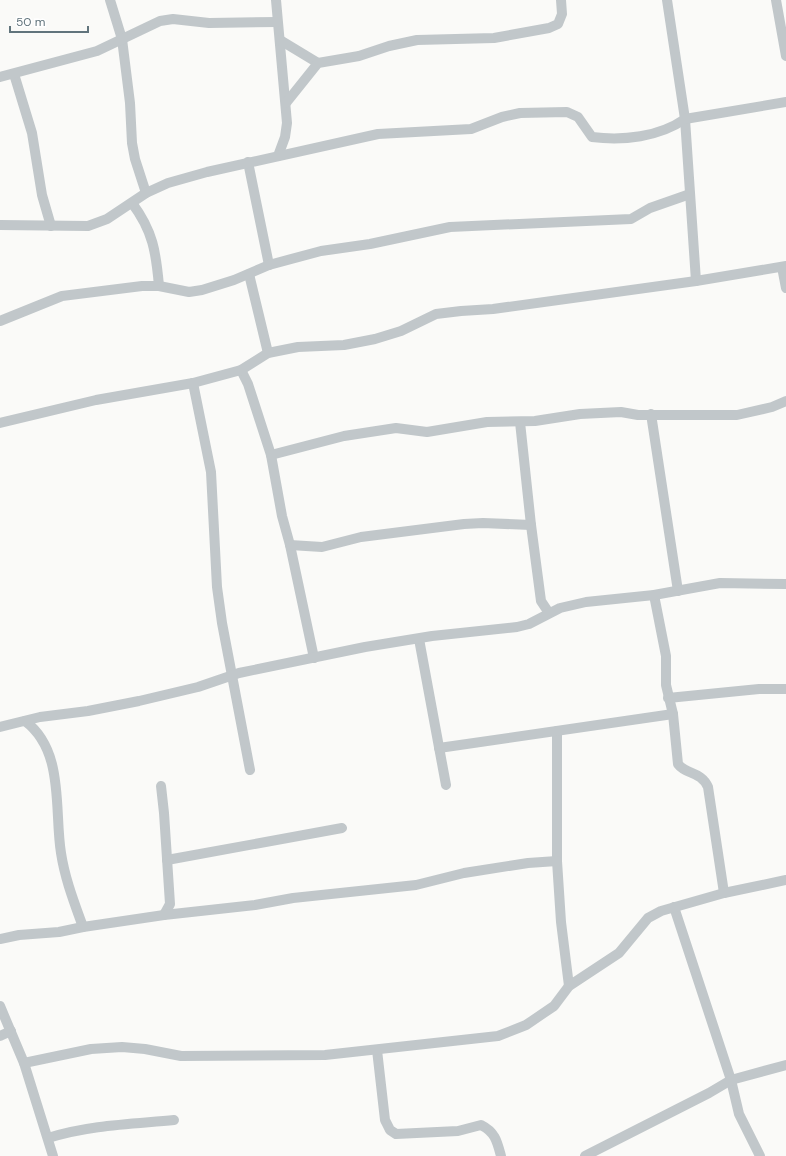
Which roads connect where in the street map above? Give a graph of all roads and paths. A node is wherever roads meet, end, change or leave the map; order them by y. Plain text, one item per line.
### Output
1 (110, 0) edge
2 (276, 0) edge
3 (560, 0) edge
4 (667, 0) edge
5 (776, 0) edge
6 (276, 22) junction
7 (122, 39) junction
8 (280, 40) junction
9 (786, 56) edge
10 (318, 63) junction
11 (14, 74) junction
12 (0, 77) edge
13 (786, 102) edge
14 (286, 103) junction
15 (685, 119) junction
16 (278, 156) junction
17 (248, 162) junction
18 (146, 193) junction
19 (690, 194) junction
20 (132, 203) junction
21 (0, 225) edge
22 (51, 226) junction
23 (270, 265) junction
24 (784, 266) edge
25 (249, 274) junction
26 (696, 281) junction
27 (159, 286) junction
28 (786, 288) edge
29 (0, 321) edge
30 (268, 353) junction
31 (241, 370) junction
32 (193, 383) junction
33 (786, 401) edge
34 (651, 414) junction
35 (520, 422) junction
36 (0, 423) edge
37 (271, 455) junction
38 (531, 525) junction
39 (290, 545) junction
40 (786, 584) edge
41 (678, 591) junction
42 (654, 595) junction
43 (549, 613) junction
44 (419, 639) junction
45 (314, 658) junction
46 (232, 676) junction
47 (786, 689) edge
48 (668, 698) junction
49 (673, 714) junction
50 (25, 721) junction
51 (0, 727) edge
52 (557, 731) junction
53 (439, 748) junction
54 (250, 770) dead end
55 (446, 785) dead end
56 (161, 786) dead end
57 (342, 828) dead end
58 (168, 860) junction
59 (558, 861) junction
60 (786, 880) edge
61 (724, 893) junction
62 (674, 907) junction
63 (164, 915) junction
64 (83, 927) junction
65 (0, 939) edge
66 (569, 986) junction
67 (0, 1006) edge
68 (11, 1031) junction
69 (0, 1036) edge
70 (377, 1050) junction
71 (24, 1063) junction
72 (786, 1065) edge
73 (731, 1080) junction
74 (174, 1120) dead end
75 (48, 1138) junction
76 (53, 1156) edge
77 (501, 1156) edge
78 (585, 1156) edge
79 (760, 1156) edge

1 - 7 street
2 - 6 street
3 - 10 street
4 - 15 street
5 - 9 street
6 - 7 street
6 - 8 street
7 - 11 street
7 - 18 street
8 - 10 street
8 - 14 street
10 - 14 street
11 - 12 street
11 - 22 street
13 - 15 street
14 - 16 street
15 - 16 street
15 - 19 street
16 - 17 street
17 - 18 street
17 - 23 street
18 - 20 street
19 - 23 street
19 - 26 street
20 - 22 street
20 - 27 street
21 - 22 street
23 - 25 street
24 - 26 street
24 - 28 street
25 - 27 street
25 - 30 street
26 - 30 street
27 - 29 street
30 - 31 street
31 - 32 street
31 - 37 street
32 - 36 street
32 - 46 street
33 - 34 street
34 - 35 street
34 - 41 street
35 - 37 street
35 - 38 street
37 - 39 street
38 - 39 street
38 - 43 street
39 - 45 street
40 - 41 street
41 - 42 street
42 - 43 street
42 - 48 street
43 - 44 street
44 - 45 street
44 - 53 street
45 - 46 street
46 - 50 street
46 - 54 street
47 - 48 street
48 - 49 street
49 - 52 street
49 - 61 street
50 - 51 street
50 - 64 street
52 - 53 street
52 - 59 street
53 - 55 street
56 - 58 street
57 - 58 street
58 - 63 street
59 - 63 street
59 - 66 street
60 - 61 street
61 - 62 street
62 - 66 street
62 - 73 street
63 - 64 street
64 - 65 street
66 - 70 street
67 - 68 street
68 - 69 street
68 - 71 street
70 - 71 street
70 - 77 street
71 - 75 street
72 - 73 street
73 - 78 street
73 - 79 street
74 - 75 street
75 - 76 street

